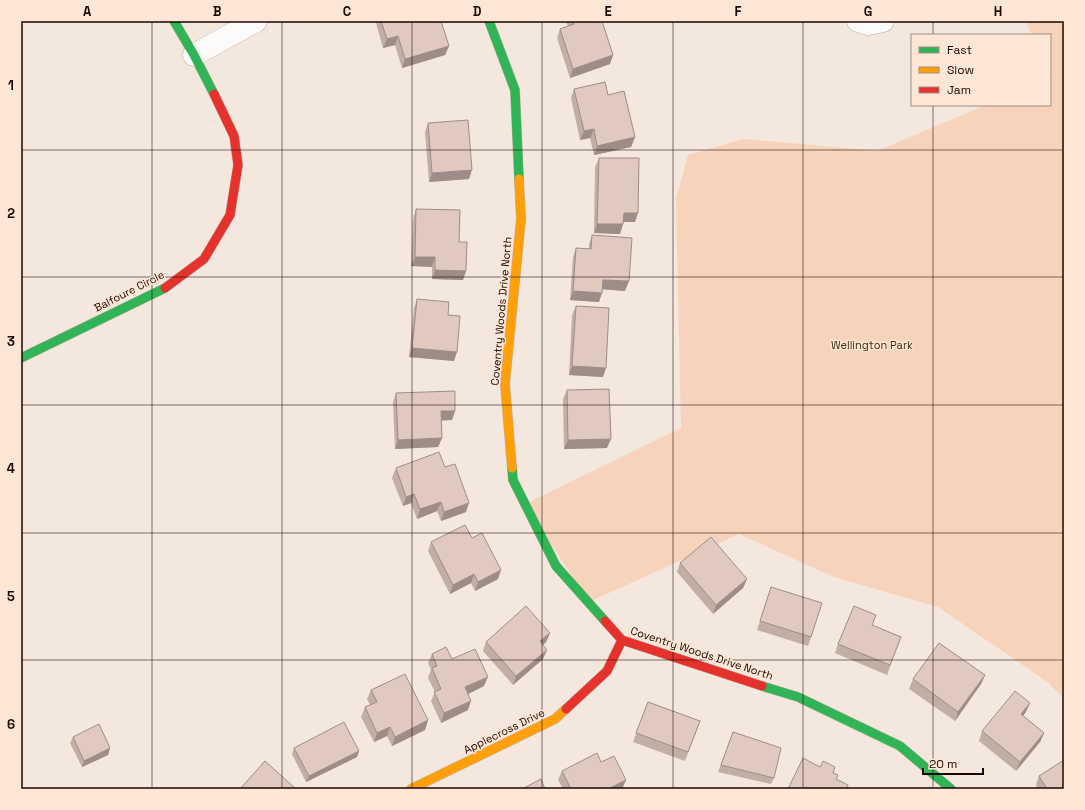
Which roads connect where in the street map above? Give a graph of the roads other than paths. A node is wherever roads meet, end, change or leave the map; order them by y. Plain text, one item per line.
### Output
1 (174, 21) edge
2 (256, 21) edge
3 (489, 21) edge
4 (858, 21) edge
5 (882, 21) edge
6 (194, 55) junction
7 (21, 358) edge
8 (622, 640) junction
9 (411, 789) edge
10 (951, 789) edge

1 - 6 street, Balfoure Circle
2 - 6 street
3 - 8 street, Coventry Woods Drive North
4 - 5 street
6 - 7 street, Balfoure Circle
8 - 9 street, Applecross Drive
8 - 10 street, Coventry Woods Drive North

